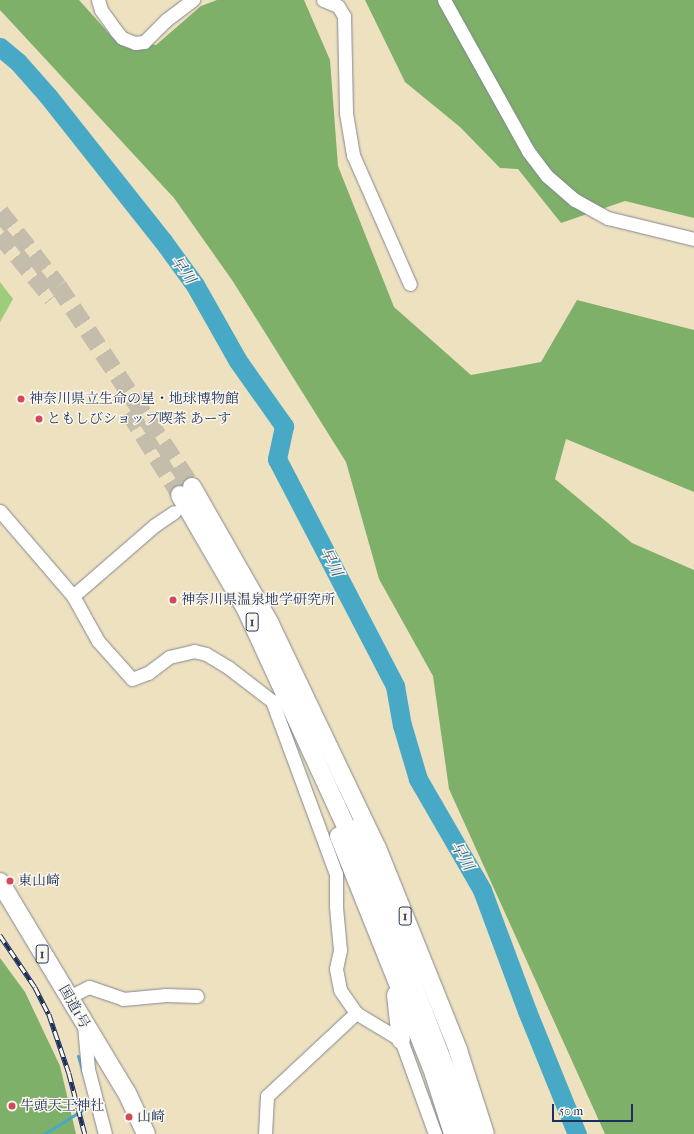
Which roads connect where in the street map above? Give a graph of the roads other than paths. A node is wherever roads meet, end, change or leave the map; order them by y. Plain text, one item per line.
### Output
1 (98, 0) edge
2 (193, 0) edge
3 (323, 0) edge
4 (444, 0) edge
5 (694, 239) edge
6 (410, 284) dead end
7 (0, 511) edge
8 (174, 512) dead end
9 (73, 596) junction
10 (309, 705) junction
11 (312, 756) junction
12 (373, 881) junction
13 (0, 882) edge
14 (392, 972) junction
15 (197, 996) dead end
16 (69, 997) junction
17 (356, 1013) junction
18 (84, 1026) junction
19 (401, 1040) junction
20 (105, 1134) edge
21 (146, 1134) edge
22 (265, 1134) edge
23 (435, 1134) edge
24 (453, 1134) edge
25 (468, 1134) edge
26 (485, 1134) edge

1 - 2 street
3 - 6 street
4 - 5 street
7 - 9 street
8 - 9 street
9 - 17 street
10 - 11 highway, 1
10 - 12 highway, 1
10 - 26 highway, 1
11 - 12 highway, 1
11 - 14 highway, 1
12 - 25 highway, 1
13 - 16 highway, 国道1号 / 1
14 - 19 highway, 1
14 - 24 highway, 1
15 - 16 street
16 - 18 highway, 国道1号 / 1
17 - 19 street
17 - 22 street
18 - 20 street
18 - 21 highway, 国道1号 / 1
19 - 23 street

